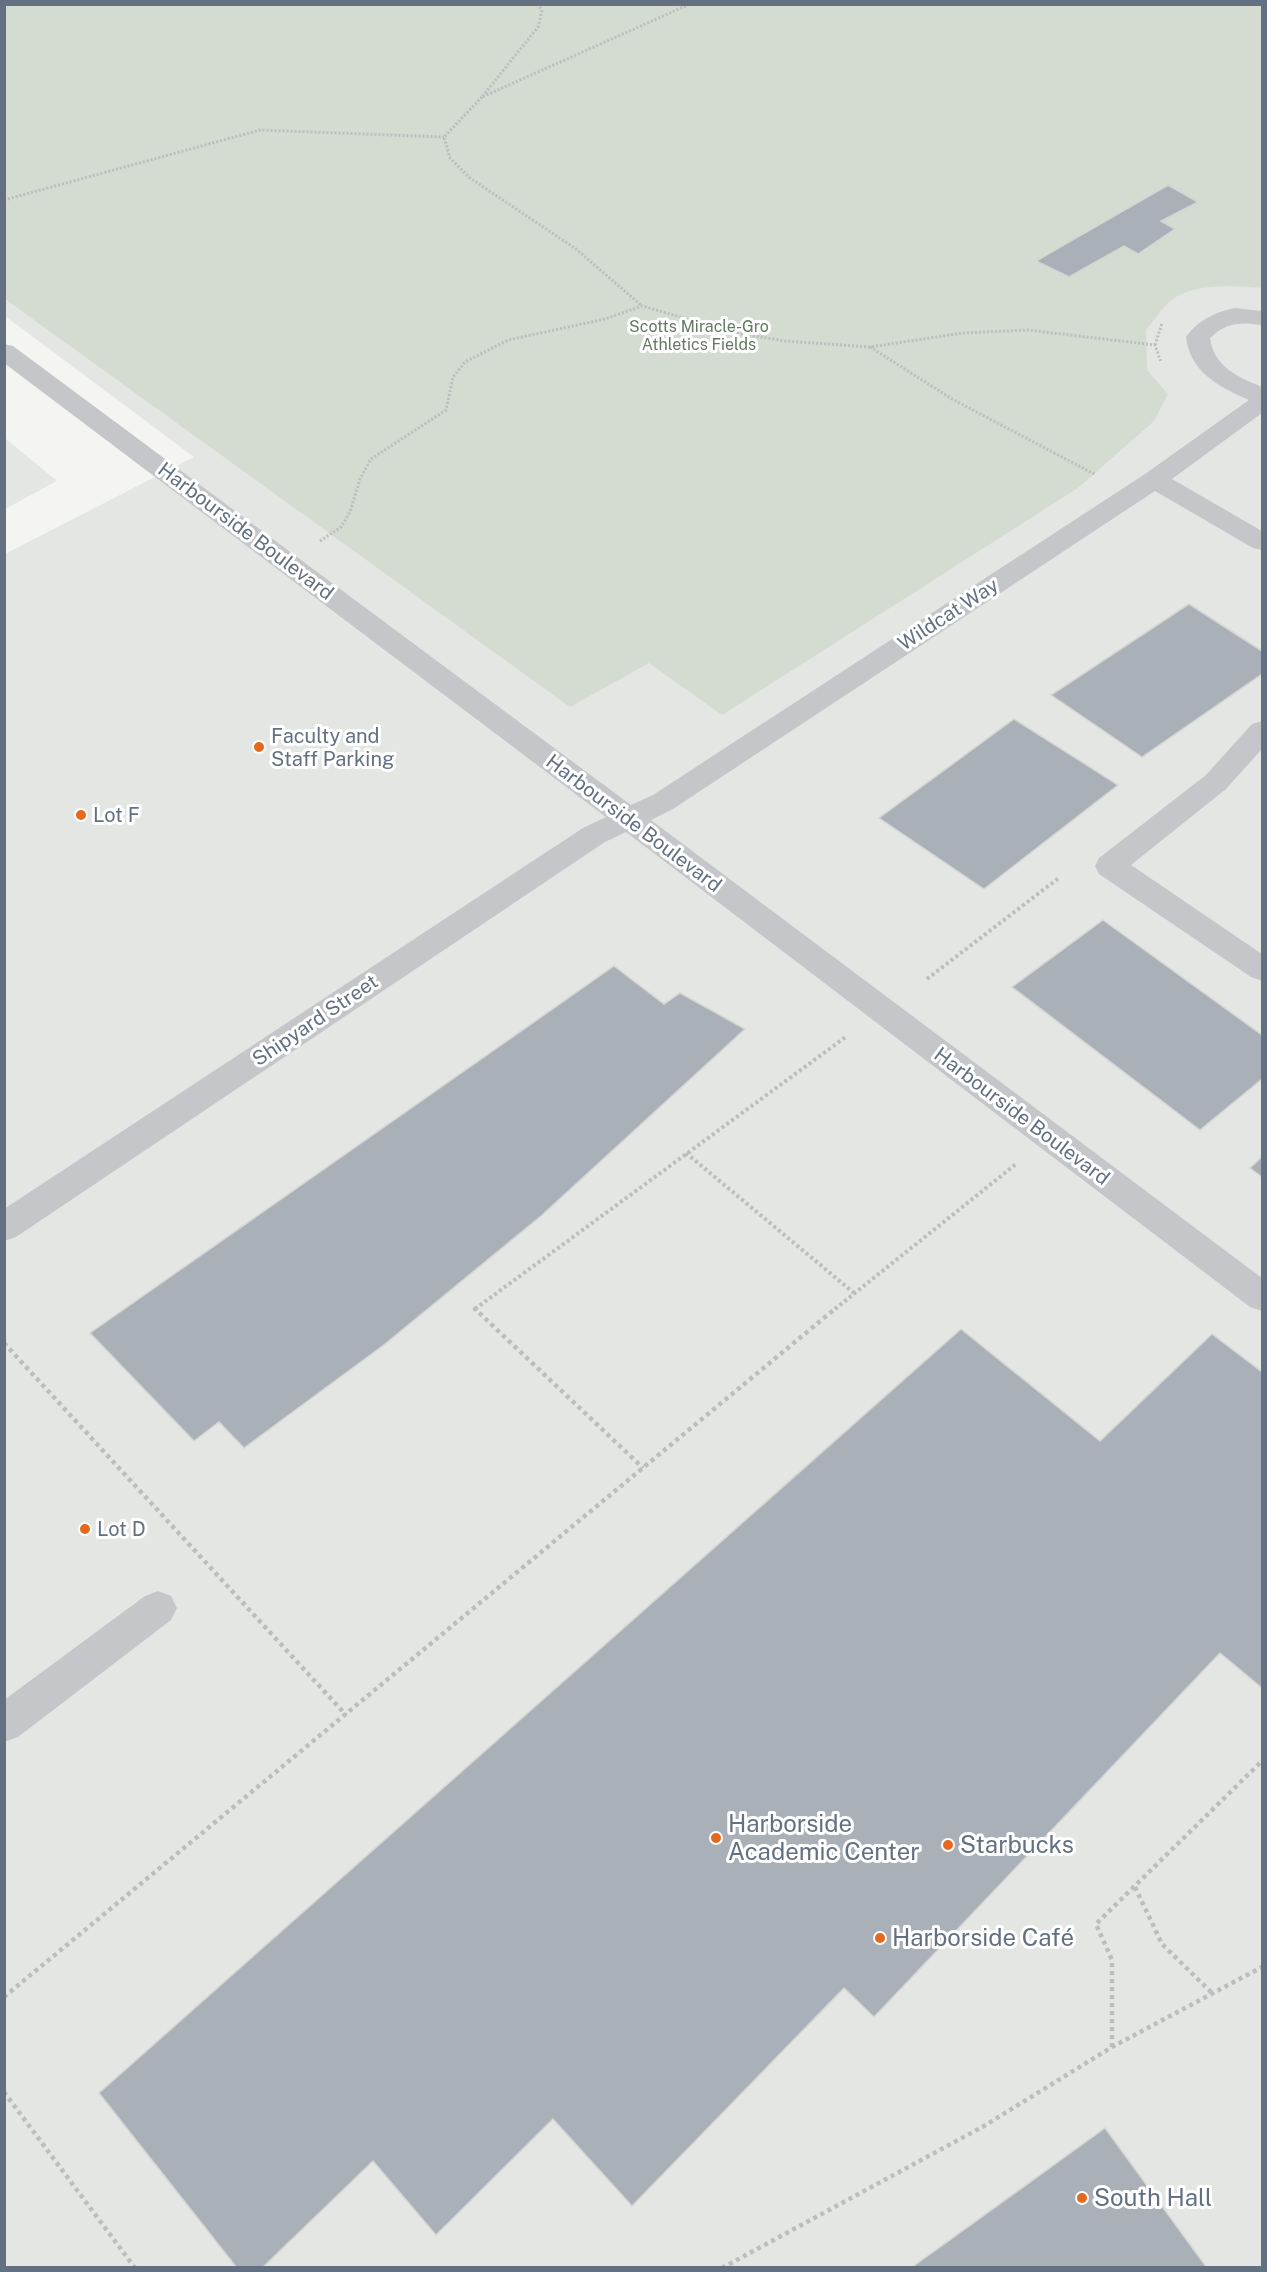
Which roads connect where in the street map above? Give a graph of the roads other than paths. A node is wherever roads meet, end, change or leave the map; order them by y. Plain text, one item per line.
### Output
1 (1263, 318) edge
2 (4, 351) edge
3 (1263, 396) edge
4 (1263, 402) edge
5 (1154, 480) junction
6 (1263, 542) edge
7 (1260, 736) edge
8 (628, 818) junction
9 (1263, 969) edge
10 (4, 1227) edge
11 (1263, 1297) edge
12 (158, 1608) dead end
13 (4, 1724) edge

1 - 3 street
2 - 8 street, Harbourside Boulevard
4 - 5 street, Wildcat Way
5 - 6 street
5 - 8 street, Wildcat Way
7 - 9 street
8 - 10 street, Shipyard Street
8 - 11 street, Harbourside Boulevard
12 - 13 street

